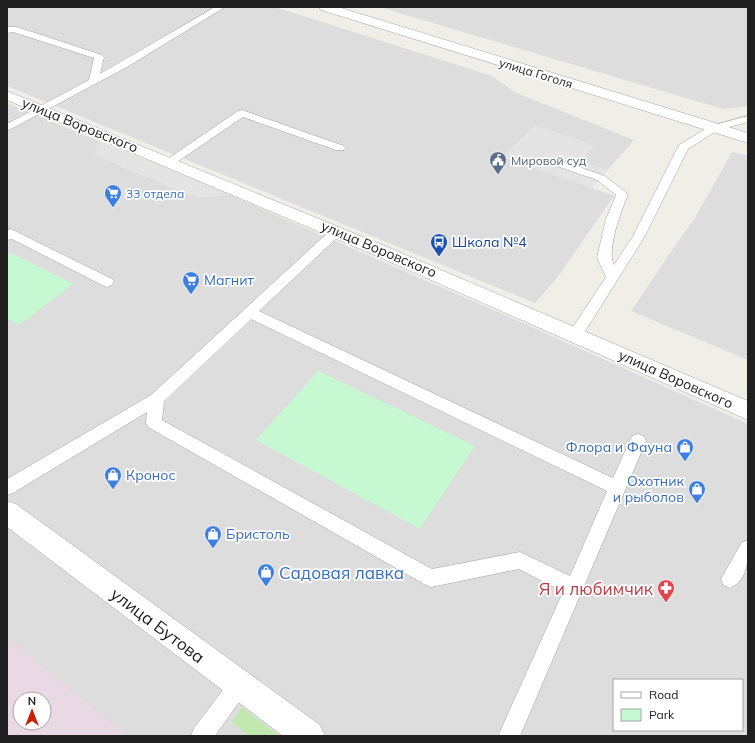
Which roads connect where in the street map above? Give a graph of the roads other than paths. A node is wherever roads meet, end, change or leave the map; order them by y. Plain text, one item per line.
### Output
1 (221, 7) edge
2 (325, 7) edge
3 (7, 30) edge
4 (94, 80) junction
5 (7, 95) edge
6 (41, 109) junction
7 (748, 119) edge
8 (7, 128) edge
9 (714, 128) junction
10 (748, 138) edge
11 (340, 148) dead end
12 (552, 161) dead end
13 (170, 162) junction
14 (337, 231) junction
15 (7, 236) edge
16 (613, 277) junction
17 (106, 282) dead end
18 (250, 313) junction
19 (576, 334) junction
20 (156, 400) junction
21 (748, 411) edge
22 (638, 441) dead end
23 (7, 488) edge
24 (617, 488) junction
25 (7, 512) edge
26 (748, 548) edge
27 (730, 579) dead end
28 (574, 588) junction
29 (239, 685) junction
30 (202, 736) edge
31 (309, 736) edge
32 (509, 736) edge

1 - 4 lane
2 - 9 street, улица Гоголя
3 - 4 lane
4 - 6 lane
5 - 6 street, улица Воровского
6 - 8 lane
6 - 13 street, улица Воровского
7 - 9 lane
9 - 10 street, улица Гоголя
9 - 16 lane
11 - 13 lane
12 - 16 lane
13 - 14 street, улица Воровского
14 - 18 lane
14 - 19 street, улица Воровского
15 - 17 lane
16 - 19 lane
18 - 20 lane
18 - 24 lane
19 - 21 street, улица Воровского
20 - 23 lane
20 - 28 lane
22 - 24 lane
24 - 28 lane
25 - 29 street, улица Бутова
26 - 27 lane
28 - 32 lane
29 - 30 lane
29 - 31 street, улица Бутова

